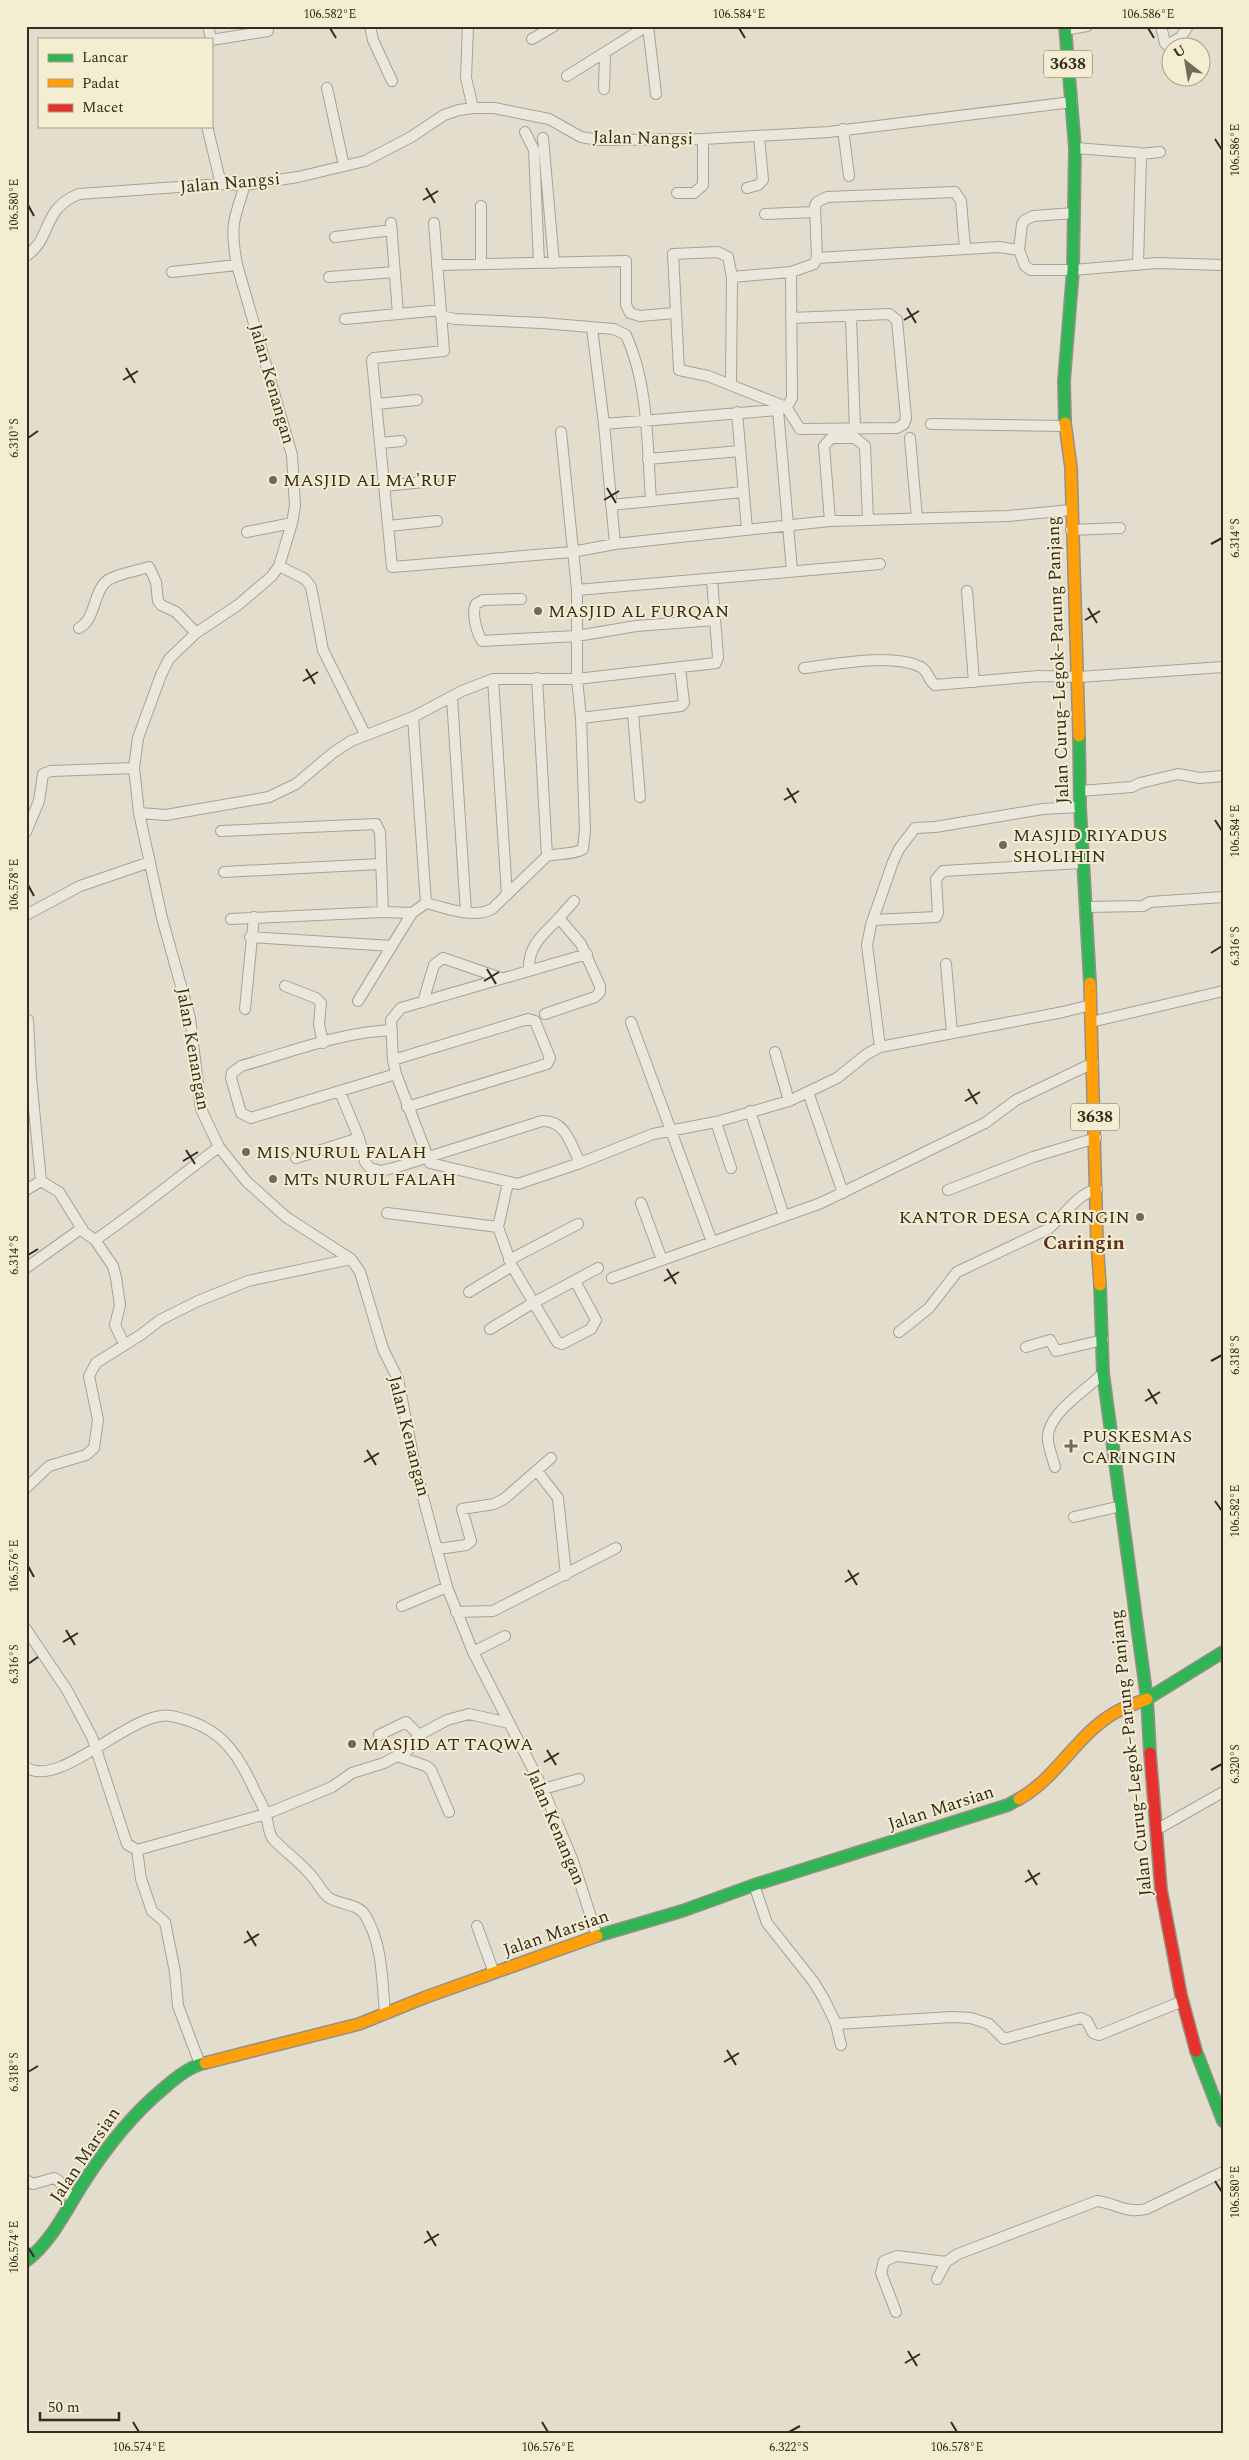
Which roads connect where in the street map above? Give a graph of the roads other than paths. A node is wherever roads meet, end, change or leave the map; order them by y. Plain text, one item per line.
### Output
1 (370, 26) edge
2 (468, 26) edge
3 (554, 26) edge
4 (648, 26) edge
5 (1087, 26) edge
6 (1161, 26) edge
7 (1188, 26) edge
8 (1065, 28) edge
9 (268, 31) dead end
10 (212, 39) edge
11 (532, 39) dead end
12 (605, 53) junction
13 (567, 76) dead end
14 (392, 81) dead end
15 (327, 88) dead end
16 (604, 89) dead end
17 (656, 94) dead end
18 (1072, 102) junction
19 (473, 108) junction
20 (207, 128) edge
21 (843, 130) junction
22 (525, 132) dead end
23 (758, 136) junction
24 (543, 138) dead end
25 (702, 139) junction
26 (1075, 148) junction
27 (1160, 152) dead end
28 (1140, 154) junction
29 (344, 166) junction
30 (849, 176) dead end
31 (221, 184) junction
32 (245, 186) junction
33 (747, 188) dead end
34 (677, 193) dead end
35 (481, 206) dead end
36 (814, 212) junction
37 (1074, 213) junction
38 (765, 214) dead end
39 (434, 224) dead end
40 (335, 237) dead end
41 (965, 248) junction
42 (1019, 250) junction
43 (26, 256) edge
44 (817, 258) junction
45 (547, 263) junction
46 (481, 264) junction
47 (236, 265) junction
48 (437, 265) junction
49 (1138, 265) junction
50 (1223, 266) edge
51 (1073, 270) junction
52 (172, 272) dead end
53 (395, 272) junction
54 (790, 272) junction
55 (329, 277) dead end
56 (732, 278) junction
57 (441, 313) junction
58 (675, 313) junction
59 (398, 314) junction
60 (851, 316) junction
61 (791, 318) junction
62 (345, 319) dead end
63 (592, 328) junction
64 (731, 384) junction
65 (417, 400) dead end
66 (377, 404) junction
67 (782, 408) junction
68 (737, 412) junction
69 (645, 419) junction
70 (604, 424) junction
71 (931, 424) dead end
72 (1065, 426) junction
73 (855, 429) junction
74 (561, 432) dead end
75 (910, 438) dead end
76 (401, 441) dead end
77 (381, 443) junction
78 (740, 451) junction
79 (648, 459) junction
80 (432, 481) dead end
81 (385, 486) junction
82 (743, 492) junction
83 (651, 500) junction
84 (611, 505) junction
85 (1072, 510) junction
86 (917, 518) junction
87 (437, 520) dead end
88 (868, 520) junction
89 (830, 521) junction
90 (292, 524) junction
91 (388, 526) junction
92 (789, 526) junction
93 (1120, 528) dead end
94 (748, 530) junction
95 (1071, 530) junction
96 (247, 532) dead end
97 (615, 544) junction
98 (572, 552) junction
99 (880, 564) dead end
100 (279, 566) junction
101 (792, 571) junction
102 (712, 579) junction
103 (577, 590) junction
104 (967, 590) dead end
105 (521, 599) dead end
106 (715, 620) junction
107 (79, 628) dead end
108 (196, 633) junction
109 (577, 636) junction
110 (1223, 666) edge
111 (680, 668) junction
112 (804, 668) dead end
113 (1079, 677) junction
114 (537, 678) junction
115 (577, 678) junction
116 (493, 679) junction
117 (974, 682) junction
118 (452, 698) junction
119 (633, 713) junction
120 (413, 717) junction
121 (581, 718) junction
122 (365, 734) junction
123 (134, 768) junction
124 (1223, 776) edge
125 (1080, 791) junction
126 (640, 797) dead end
127 (1080, 807) junction
128 (139, 813) junction
129 (221, 831) dead end
130 (26, 832) edge
131 (547, 856) junction
132 (150, 862) junction
133 (1083, 863) junction
134 (380, 864) junction
135 (224, 872) dead end
136 (507, 895) junction
137 (1223, 897) edge
138 (574, 901) dead end
139 (426, 903) junction
140 (1085, 907) junction
141 (383, 912) junction
142 (466, 912) junction
143 (412, 913) junction
144 (26, 915) edge
145 (254, 917) junction
146 (559, 918) junction
147 (231, 919) dead end
148 (873, 920) junction
149 (250, 937) junction
150 (392, 946) junction
151 (586, 954) junction
152 (946, 964) dead end
153 (529, 970) junction
154 (501, 978) junction
155 (285, 986) dead end
156 (1223, 991) edge
157 (358, 1001) dead end
158 (422, 1002) junction
159 (1091, 1005) junction
160 (245, 1009) dead end
161 (545, 1014) dead end
162 (28, 1020) dead end
163 (631, 1022) dead end
164 (1091, 1022) junction
165 (392, 1030) junction
166 (952, 1033) junction
167 (323, 1043) junction
168 (880, 1047) junction
169 (775, 1052) dead end
170 (393, 1060) junction
171 (1093, 1062) junction
172 (396, 1074) junction
173 (340, 1092) junction
174 (808, 1092) junction
175 (789, 1101) junction
176 (407, 1108) junction
177 (750, 1111) junction
178 (716, 1122) junction
179 (672, 1130) junction
180 (359, 1138) junction
181 (1096, 1138) junction
182 (219, 1147) junction
183 (427, 1157) junction
184 (296, 1158) dead end
185 (580, 1163) junction
186 (731, 1168) dead end
187 (41, 1181) junction
188 (508, 1183) junction
189 (1097, 1189) junction
190 (26, 1190) edge
191 (948, 1190) dead end
192 (843, 1193) junction
193 (642, 1203) dead end
194 (387, 1213) dead end
195 (784, 1216) junction
196 (578, 1224) dead end
197 (498, 1227) junction
198 (82, 1228) junction
199 (95, 1240) junction
200 (712, 1242) junction
201 (350, 1259) junction
202 (662, 1260) junction
203 (511, 1263) junction
204 (26, 1268) edge
205 (598, 1268) dead end
206 (612, 1278) dead end
207 (575, 1281) junction
208 (470, 1292) dead end
209 (533, 1303) junction
210 (490, 1329) dead end
211 (899, 1332) dead end
212 (1103, 1340) junction
213 (124, 1344) junction
214 (1026, 1347) dead end
215 (1103, 1373) junction
216 (552, 1458) dead end
217 (1055, 1467) dead end
218 (537, 1470) junction
219 (26, 1488) edge
220 (1121, 1506) junction
221 (1074, 1517) dead end
222 (616, 1548) dead end
223 (438, 1549) junction
224 (566, 1575) junction
225 (447, 1587) junction
226 (402, 1606) dead end
227 (456, 1612) junction
228 (26, 1629) edge
229 (505, 1636) dead end
230 (473, 1652) junction
231 (1223, 1652) edge
232 (1147, 1699) junction
233 (509, 1723) junction
234 (379, 1735) dead end
235 (419, 1735) junction
236 (95, 1750) junction
237 (397, 1756) junction
238 (26, 1767) edge
239 (579, 1779) dead end
240 (543, 1789) junction
241 (1223, 1792) edge
242 (449, 1812) dead end
243 (266, 1814) junction
244 (1156, 1830) junction
245 (137, 1850) junction
246 (754, 1885) junction
247 (477, 1926) dead end
248 (597, 1936) junction
249 (494, 1973) junction
250 (1183, 2001) junction
251 (385, 2014) junction
252 (836, 2024) junction
253 (840, 2045) dead end
254 (200, 2064) junction
255 (1223, 2121) edge
256 (1223, 2172) edge
257 (26, 2180) edge
258 (73, 2200) junction
259 (26, 2261) edge
260 (946, 2262) junction
261 (937, 2280) dead end
262 (896, 2312) dead end

1 - 14 street
2 - 19 street
3 - 11 street
4 - 12 street
4 - 17 street
5 - 8 street
6 - 7 street
8 - 18 main road, Jalan Curug–Legok–Parung Panjang / 3638
9 - 10 street
12 - 13 street
12 - 16 street
15 - 29 street
18 - 21 street, Jalan Nangsi
18 - 26 main road, Jalan Curug–Legok–Parung Panjang / 3638
19 - 25 street, Jalan Nangsi
19 - 29 street, Jalan Nangsi
20 - 31 street
21 - 23 street, Jalan Nangsi
21 - 30 street
22 - 45 street
23 - 25 street, Jalan Nangsi
23 - 33 street
24 - 45 street
25 - 34 street
26 - 28 street
26 - 37 main road, Jalan Curug–Legok–Parung Panjang / 3638
27 - 28 street
28 - 49 street
29 - 32 street, Jalan Nangsi
31 - 32 street, Jalan Nangsi
31 - 43 street, Jalan Nangsi
32 - 47 street, Jalan Kenangan
35 - 46 street
36 - 38 street
36 - 41 street
36 - 44 street
37 - 42 street
37 - 51 main road, Jalan Curug–Legok–Parung Panjang / 3638
39 - 48 street
40 - 53 street
41 - 42 street
41 - 44 street
42 - 51 street
44 - 54 street
45 - 46 street
45 - 58 street
46 - 48 street
47 - 52 street
47 - 90 street, Jalan Kenangan
48 - 57 street
49 - 50 street
49 - 51 street
51 - 72 main road, Jalan Curug–Legok–Parung Panjang / 3638
53 - 55 street
53 - 59 street
54 - 56 street
54 - 61 street
56 - 58 street
56 - 64 street
57 - 59 street
57 - 63 street
57 - 66 street
58 - 64 street
59 - 62 street
60 - 61 street
60 - 73 street
60 - 73 street
61 - 67 street
63 - 69 street
63 - 70 street
64 - 67 street
65 - 66 street
66 - 77 street
67 - 68 street
67 - 73 street
67 - 92 street
68 - 69 street
68 - 78 street
69 - 70 street
69 - 79 street
70 - 84 street
71 - 72 street
72 - 85 main road, Jalan Curug–Legok–Parung Panjang / 3638
74 - 98 street
75 - 86 street
76 - 77 street
77 - 81 street
78 - 79 street
78 - 82 street
79 - 83 street
80 - 81 street
81 - 91 street
82 - 83 street
82 - 94 street
83 - 84 street
84 - 97 street
85 - 86 street
85 - 95 main road, Jalan Curug–Legok–Parung Panjang / 3638
86 - 88 street
87 - 91 street
88 - 89 street
88 - 89 street
89 - 92 street
90 - 96 street
90 - 100 street, Jalan Kenangan
91 - 98 street
92 - 94 street
92 - 101 street
93 - 95 street
94 - 97 street
95 - 113 main road, Jalan Curug–Legok–Parung Panjang / 3638
97 - 98 street
98 - 103 street
99 - 101 street
100 - 108 street, Jalan Kenangan
100 - 122 street
101 - 102 street
102 - 103 street
102 - 106 street
103 - 109 street
104 - 117 street
105 - 109 street
106 - 109 street
106 - 111 street
107 - 108 street
108 - 123 street, Jalan Kenangan
109 - 115 street
110 - 113 street
111 - 115 street
111 - 119 street
112 - 117 street
113 - 117 street
113 - 125 main road, Jalan Curug–Legok–Parung Panjang / 3638
114 - 115 street
114 - 116 street
114 - 131 street
115 - 121 street
116 - 118 street
116 - 136 street
118 - 120 street
118 - 142 street
119 - 121 street
119 - 126 street
120 - 122 street
120 - 139 street
121 - 131 street
122 - 128 street
123 - 128 street, Jalan Kenangan
123 - 130 street
124 - 125 street
125 - 127 main road, Jalan Curug–Legok–Parung Panjang / 3638
127 - 133 main road, Jalan Curug–Legok–Parung Panjang / 3638
127 - 148 street
128 - 132 street, Jalan Kenangan
129 - 134 street
131 - 136 street
132 - 144 street
132 - 182 street, Jalan Kenangan
133 - 140 main road, Jalan Curug–Legok–Parung Panjang / 3638
133 - 148 street
134 - 135 street
134 - 141 street
136 - 142 street
137 - 140 street
138 - 146 street
139 - 142 street
139 - 143 street
140 - 159 main road, Jalan Curug–Legok–Parung Panjang / 3638
141 - 143 street
141 - 145 street
143 - 150 street
145 - 147 street
145 - 149 street
146 - 151 street
146 - 153 street
148 - 168 street
149 - 150 street
149 - 160 street
150 - 157 street
151 - 153 street
151 - 161 street
152 - 166 street
153 - 154 street
154 - 158 street
154 - 158 street
155 - 167 street
156 - 164 street
158 - 165 street
159 - 164 main road, Jalan Curug–Legok–Parung Panjang / 3638
159 - 166 street
162 - 187 street
163 - 179 street
164 - 171 main road, Jalan Curug–Legok–Parung Panjang / 3638
165 - 167 street
165 - 170 street
166 - 168 street
167 - 173 street
168 - 174 street
169 - 175 street
170 - 172 street
170 - 176 street
171 - 181 main road, Jalan Curug–Legok–Parung Panjang / 3638
171 - 192 street
172 - 173 street
172 - 176 street
173 - 180 street
174 - 175 street
174 - 192 street
175 - 177 street
176 - 183 street
177 - 178 street
177 - 195 street
178 - 179 street
178 - 186 street
179 - 185 street
179 - 200 street
180 - 183 street
180 - 184 street
181 - 189 main road, Jalan Curug–Legok–Parung Panjang / 3638
181 - 191 street
182 - 199 street
182 - 201 street, Jalan Kenangan
183 - 185 street
183 - 188 street
185 - 188 street
187 - 190 street
187 - 198 street
188 - 197 street
189 - 211 street
189 - 212 main road, Jalan Curug–Legok–Parung Panjang / 3638
192 - 195 street
193 - 202 street
194 - 197 street
195 - 200 street
196 - 203 street
197 - 203 street
198 - 199 street
198 - 204 street
199 - 213 street
200 - 202 street
201 - 213 street
201 - 223 street, Jalan Kenangan
202 - 206 street
203 - 208 street
203 - 209 street
205 - 207 street
207 - 209 street
207 - 209 street
209 - 210 street
212 - 214 street
212 - 215 main road, Jalan Curug–Legok–Parung Panjang / 3638
213 - 219 street
215 - 217 street
215 - 220 main road, Jalan Curug–Legok–Parung Panjang / 3638
216 - 218 street
218 - 223 street
218 - 224 street
220 - 221 street
220 - 232 main road, Jalan Curug–Legok–Parung Panjang / 3638
222 - 224 street
223 - 225 street, Jalan Kenangan
224 - 227 street
225 - 226 street
225 - 227 street, Jalan Kenangan
227 - 230 street, Jalan Kenangan
228 - 236 street
229 - 230 street
230 - 233 street, Jalan Kenangan
231 - 232 main road, Jalan Marsian
232 - 244 main road, Jalan Curug–Legok–Parung Panjang / 3638
232 - 246 main road, Jalan Marsian
233 - 235 street
233 - 240 street, Jalan Kenangan
234 - 235 street
235 - 237 street
236 - 238 street
236 - 243 street
236 - 245 street
237 - 242 street
237 - 243 street
239 - 240 street
240 - 248 street, Jalan Kenangan
241 - 244 street
243 - 245 street
243 - 251 street
244 - 250 main road, Jalan Curug–Legok–Parung Panjang / 3638
245 - 254 street
246 - 248 main road, Jalan Marsian
246 - 252 street
247 - 249 street
248 - 249 main road, Jalan Marsian
249 - 251 main road, Jalan Marsian
250 - 252 street
250 - 255 main road, Jalan Curug–Legok–Parung Panjang / 3638
251 - 254 main road, Jalan Marsian
252 - 253 street
254 - 258 main road, Jalan Marsian
256 - 260 street
257 - 258 street
258 - 259 main road, Jalan Marsian
260 - 261 street
260 - 262 street

